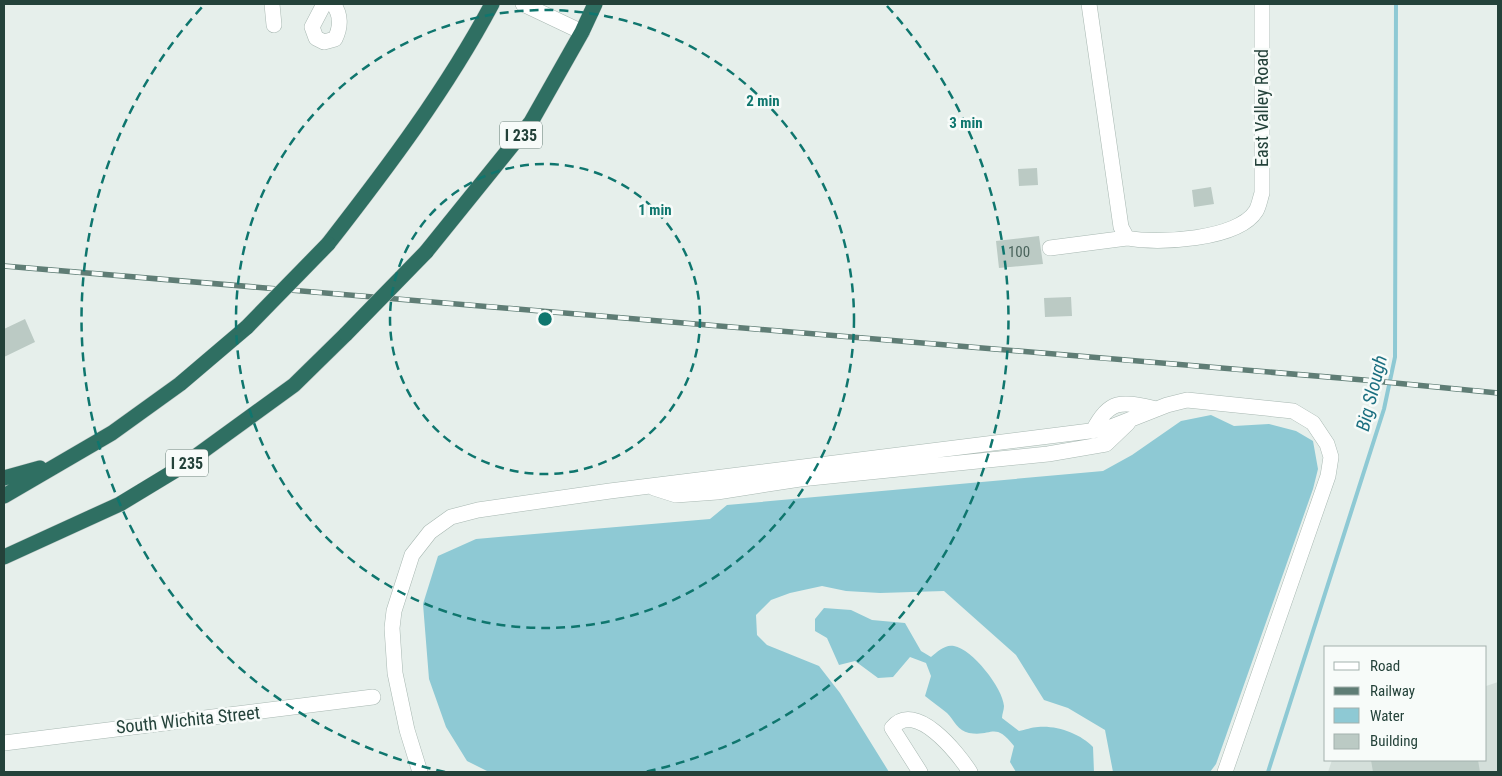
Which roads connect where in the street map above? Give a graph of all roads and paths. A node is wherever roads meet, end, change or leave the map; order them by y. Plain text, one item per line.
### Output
1 (272, 4) edge
2 (324, 4) edge
3 (333, 4) edge
4 (492, 4) edge
5 (523, 4) edge
6 (596, 4) edge
7 (1089, 4) edge
8 (1262, 4) edge
9 (274, 25) dead end
10 (582, 32) junction
11 (1127, 238) junction
12 (1050, 248) dead end
13 (1157, 409) junction
14 (1130, 421) junction
15 (1093, 431) junction
16 (58, 462) junction
17 (4, 478) edge
18 (648, 486) junction
19 (4, 496) edge
20 (50, 535) junction
21 (4, 557) edge
22 (4, 565) edge
23 (372, 696) dead end
24 (4, 743) edge
25 (420, 772) edge
26 (920, 772) edge
27 (970, 772) edge
28 (1225, 772) edge

1 - 9 street
2 - 3 street
4 - 16 highway, bridge
5 - 10 street
6 - 10 highway, I 235
7 - 11 street
8 - 11 street, East Valley Road
10 - 20 highway, I 235, bridge
11 - 12 street
13 - 14 street
13 - 15 street
13 - 28 street
14 - 15 street
14 - 18 street
15 - 18 street
16 - 17 highway
16 - 19 highway
18 - 25 street
20 - 21 highway, I 235
20 - 22 highway
23 - 24 street, South Wichita Street
26 - 27 street

